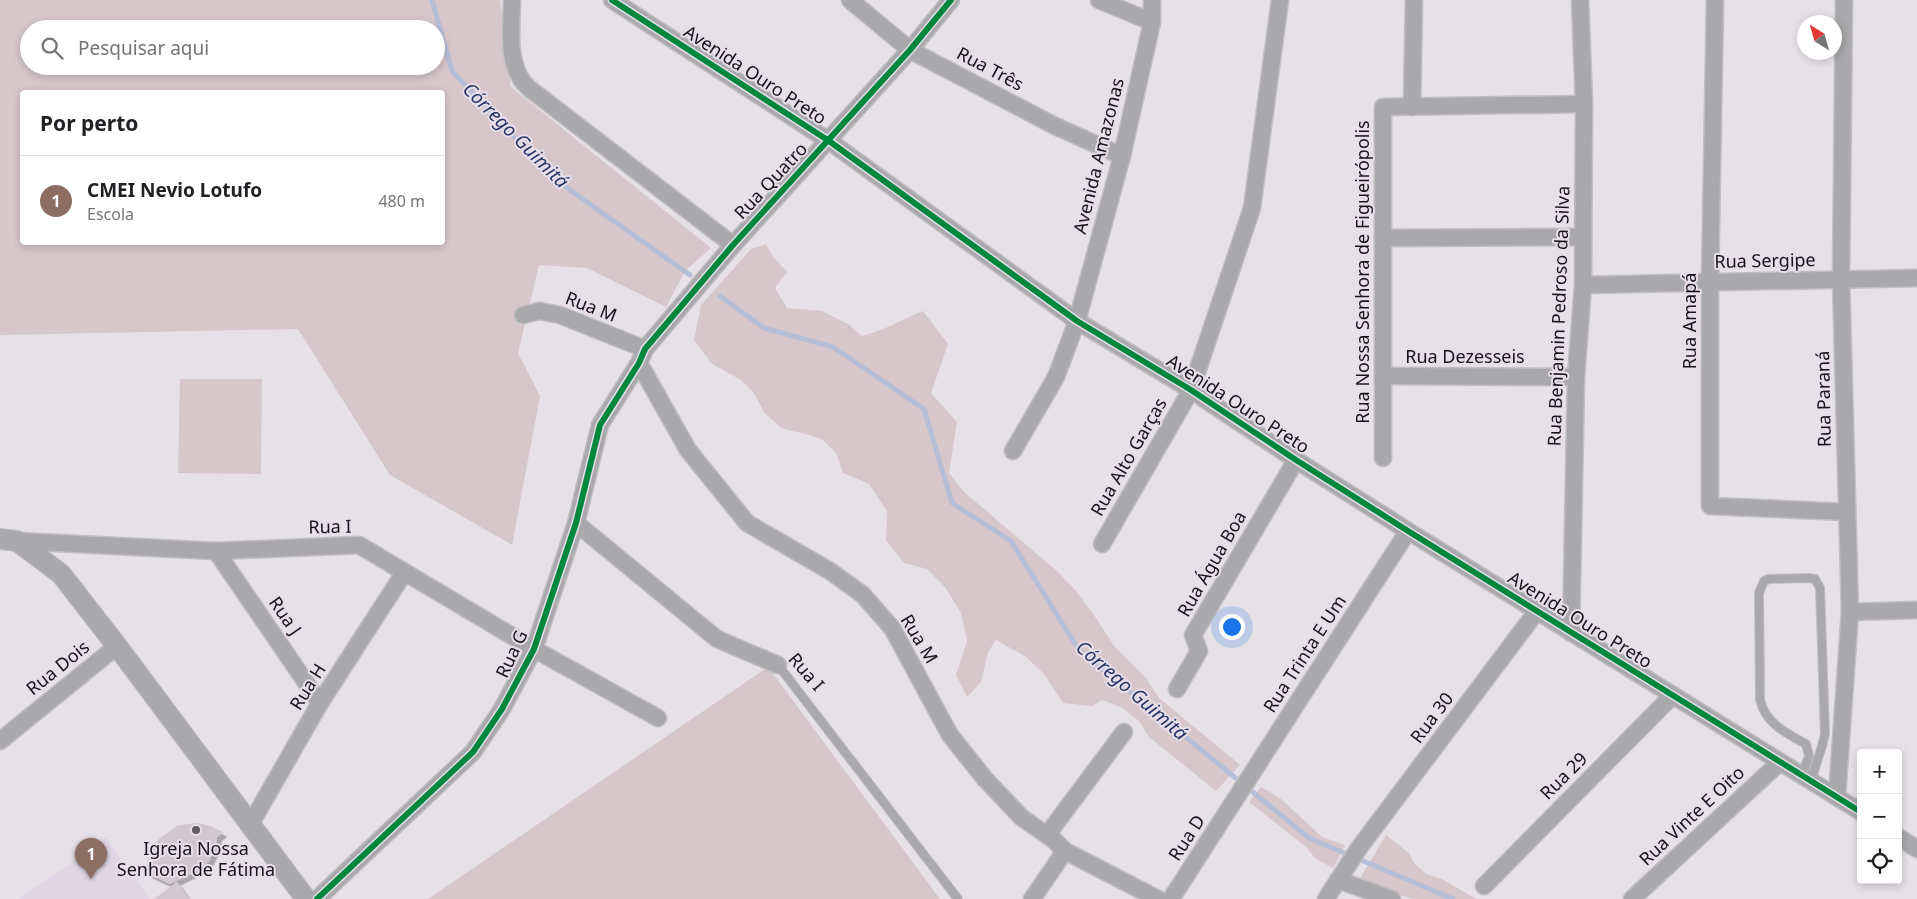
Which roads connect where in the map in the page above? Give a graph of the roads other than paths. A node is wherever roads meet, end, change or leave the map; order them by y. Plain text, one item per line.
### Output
1 (512, 0) edge
2 (612, 0) edge
3 (850, 0) edge
4 (950, 0) edge
5 (1099, 0) edge
6 (1152, 0) edge
7 (1280, 0) edge
8 (1414, 0) edge
9 (1580, 0) edge
10 (1715, 0) edge
11 (1844, 0) edge
12 (1152, 22) junction
13 (910, 50) junction
14 (1584, 104) junction
15 (1412, 107) junction
16 (828, 140) junction
17 (1122, 156) junction
18 (1383, 238) junction
19 (1583, 238) junction
20 (733, 245) junction
21 (1917, 278) edge
22 (1841, 279) junction
23 (1710, 282) junction
24 (1583, 285) junction
25 (523, 315) dead end
26 (1077, 321) junction
27 (642, 356) junction
28 (1383, 376) junction
29 (1576, 377) junction
30 (1191, 390) junction
31 (1013, 452) dead end
32 (1383, 458) dead end
33 (1296, 460) junction
34 (1846, 512) junction
35 (576, 523) junction
36 (1408, 531) junction
37 (9, 540) edge
38 (1102, 544) dead end
39 (216, 551) junction
40 (404, 573) junction
41 (1917, 610) edge
42 (1537, 611) junction
43 (1850, 612) junction
44 (1571, 633) junction
45 (117, 646) junction
46 (534, 649) junction
47 (778, 665) joint
48 (1176, 690) dead end
49 (1674, 695) junction
50 (320, 704) junction
51 (658, 718) dead end
52 (1124, 732) dead end
53 (0, 741) edge
54 (1780, 762) junction
55 (1806, 778) junction
56 (1837, 796) junction
57 (1236, 799) joint
58 (1857, 809) edge
59 (250, 825) junction
60 (1047, 835) junction
61 (1901, 839) edge
62 (1917, 849) edge
63 (1065, 851) junction
64 (1342, 875) junction
65 (1484, 886) dead end
66 (1637, 898) edge
67 (306, 899) edge
68 (318, 899) edge
69 (958, 899) edge
70 (1032, 899) edge
71 (1158, 899) edge
72 (1171, 899) edge
73 (1326, 899) edge
74 (1392, 899) edge

1 - 20 street, Rua Quatro
2 - 16 street, Avenida Ouro Preto
3 - 13 street, Rua Três
4 - 13 street, Rua Quatro
5 - 12 street
6 - 12 street, Avenida Amazonas
7 - 30 street, Rua Alto Garças
8 - 15 street
9 - 14 street, Rua Benjamin Pedroso da Silva
10 - 23 street, Rua Amapá
11 - 22 street, Rua Paraná
12 - 17 street, Avenida Amazonas
13 - 16 street, Rua Quatro
13 - 17 street, Rua Três
14 - 15 street, Rua Nossa Senhora de Figueirópolis
14 - 19 street, Rua Benjamin Pedroso da Silva
15 - 18 street, Rua Nossa Senhora de Figueirópolis
16 - 20 street, Rua Quatro
16 - 26 street, Avenida Ouro Preto
17 - 26 street, Avenida Amazonas
18 - 19 street
18 - 28 street, Rua Nossa Senhora de Figueirópolis
19 - 24 street, Rua Benjamin Pedroso da Silva
20 - 27 street, Rua Quatro
21 - 22 street, Rua Sergipe
22 - 23 street, Rua Sergipe
22 - 34 street, Rua Paraná
23 - 24 street, Rua Sergipe
23 - 34 street, Rua Amapá
24 - 29 street, Rua Benjamin Pedroso da Silva
25 - 27 street, Rua M
26 - 30 street, Avenida Ouro Preto
26 - 31 street, Avenida Amazonas
27 - 35 street, Rua G
27 - 60 street, Rua M
28 - 29 street, Rua Dezesseis
28 - 32 street, Rua Nossa Senhora de Figueirópolis
29 - 44 street, Rua Benjamin Pedroso da Silva
30 - 33 street, Avenida Ouro Preto
30 - 38 street, Rua Alto Garças
33 - 36 street, Avenida Ouro Preto
33 - 48 street, Rua Água Boa
34 - 43 street, Rua Paraná
35 - 46 street, Rua G
35 - 47 street, Rua I
36 - 42 street, Avenida Ouro Preto
36 - 57 street, Rua Trinta E Um
37 - 39 street, Rua I
37 - 45 street
39 - 40 street, Rua I
39 - 50 street, Rua J
40 - 46 street, Rua I
40 - 50 street, Rua H
41 - 43 street
42 - 44 street, Avenida Ouro Preto
42 - 64 street, Rua 30
43 - 56 street, Rua Paraná
44 - 49 street, Avenida Ouro Preto
45 - 53 street, Rua Dois
45 - 59 street
46 - 51 street, Rua I
46 - 68 street, Rua G
47 - 69 lane, Rua I
49 - 54 street, Avenida Ouro Preto
49 - 65 street, Rua 29
50 - 59 street, Rua H
52 - 60 street
54 - 55 street, Avenida Ouro Preto
54 - 66 street, Rua Vinte E Oito
55 - 55 lane
55 - 56 street, Avenida Ouro Preto
56 - 58 street, Avenida Ouro Preto
57 - 72 street, Rua D
59 - 67 street
60 - 63 street, Rua M
61 - 62 street
63 - 70 street
63 - 71 street, Rua M
64 - 73 street, Rua 30
64 - 74 street

